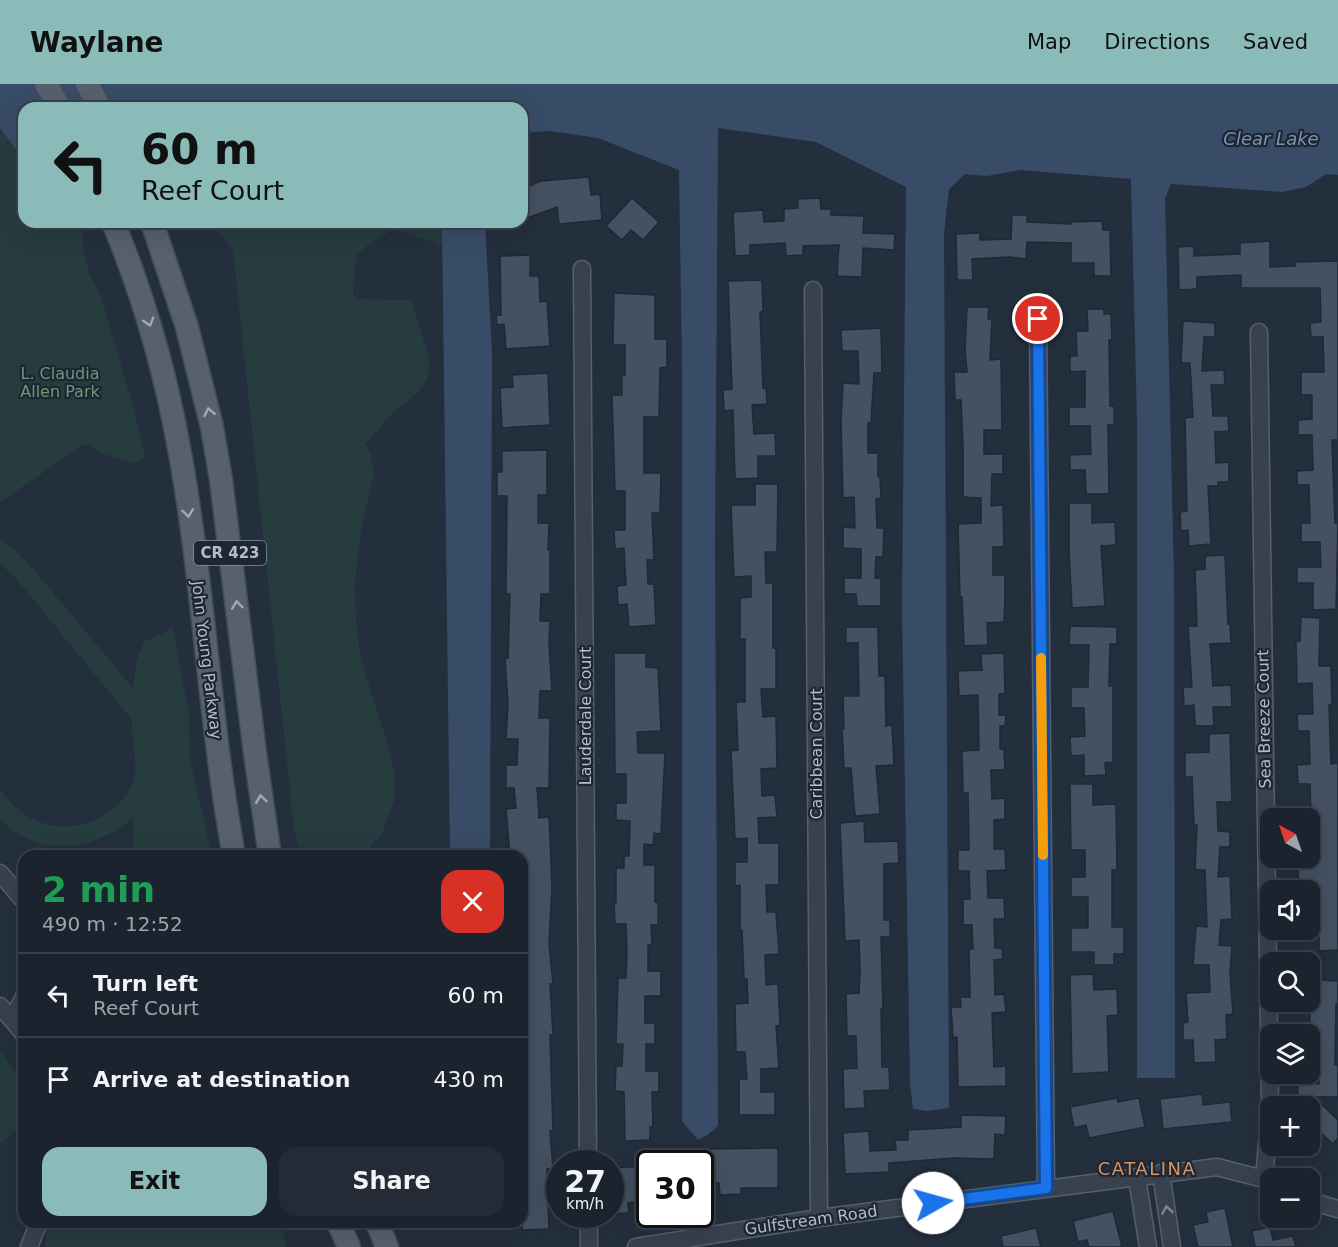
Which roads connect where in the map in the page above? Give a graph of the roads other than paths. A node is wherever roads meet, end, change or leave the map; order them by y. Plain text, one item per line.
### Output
1 (46, 84) edge
2 (87, 84) edge
3 (56, 102) edge
4 (97, 102) edge
5 (115, 228) edge
6 (154, 228) edge
7 (582, 269) dead end
8 (813, 290) dead end
9 (1038, 319) dead end
10 (1259, 332) dead end
11 (233, 850) edge
12 (269, 850) edge
13 (0, 873) edge
14 (18, 893) edge
15 (0, 1006) edge
16 (18, 1008) edge
17 (12, 1020) junction
18 (18, 1027) edge
19 (588, 1150) edge
20 (1267, 1168) edge
21 (1161, 1173) junction
22 (1137, 1178) junction
23 (1260, 1179) edge
24 (1046, 1188) junction
25 (1320, 1204) edge
26 (1338, 1209) edge
27 (819, 1218) junction
28 (37, 1228) edge
29 (341, 1228) edge
30 (379, 1228) edge
31 (589, 1228) edge
32 (29, 1247) edge
33 (349, 1247) edge
34 (387, 1247) edge
35 (589, 1247) edge
36 (636, 1247) edge
37 (1148, 1247) edge
38 (1172, 1247) edge

1 - 3 main road
2 - 4 main road
5 -> 11 main road, John Young Parkway / CR 423
12 -> 6 main road, CR 423
7 - 19 street, Lauderdale Court
8 - 27 street, Caribbean Court
9 - 24 street
10 - 20 street, Sea Breeze Court
13 - 14 street
15 - 17 street
16 - 17 street
17 - 18 street
21 - 22 street, Gulfstream Road
21 - 23 street, Gulfstream Road
38 -> 21 street
22 - 24 street, Gulfstream Road
22 - 37 street
24 - 27 street, Gulfstream Road
25 - 26 street
27 - 36 street, Gulfstream Road
28 - 32 street
29 - 33 main road
30 - 34 main road
31 - 35 street

